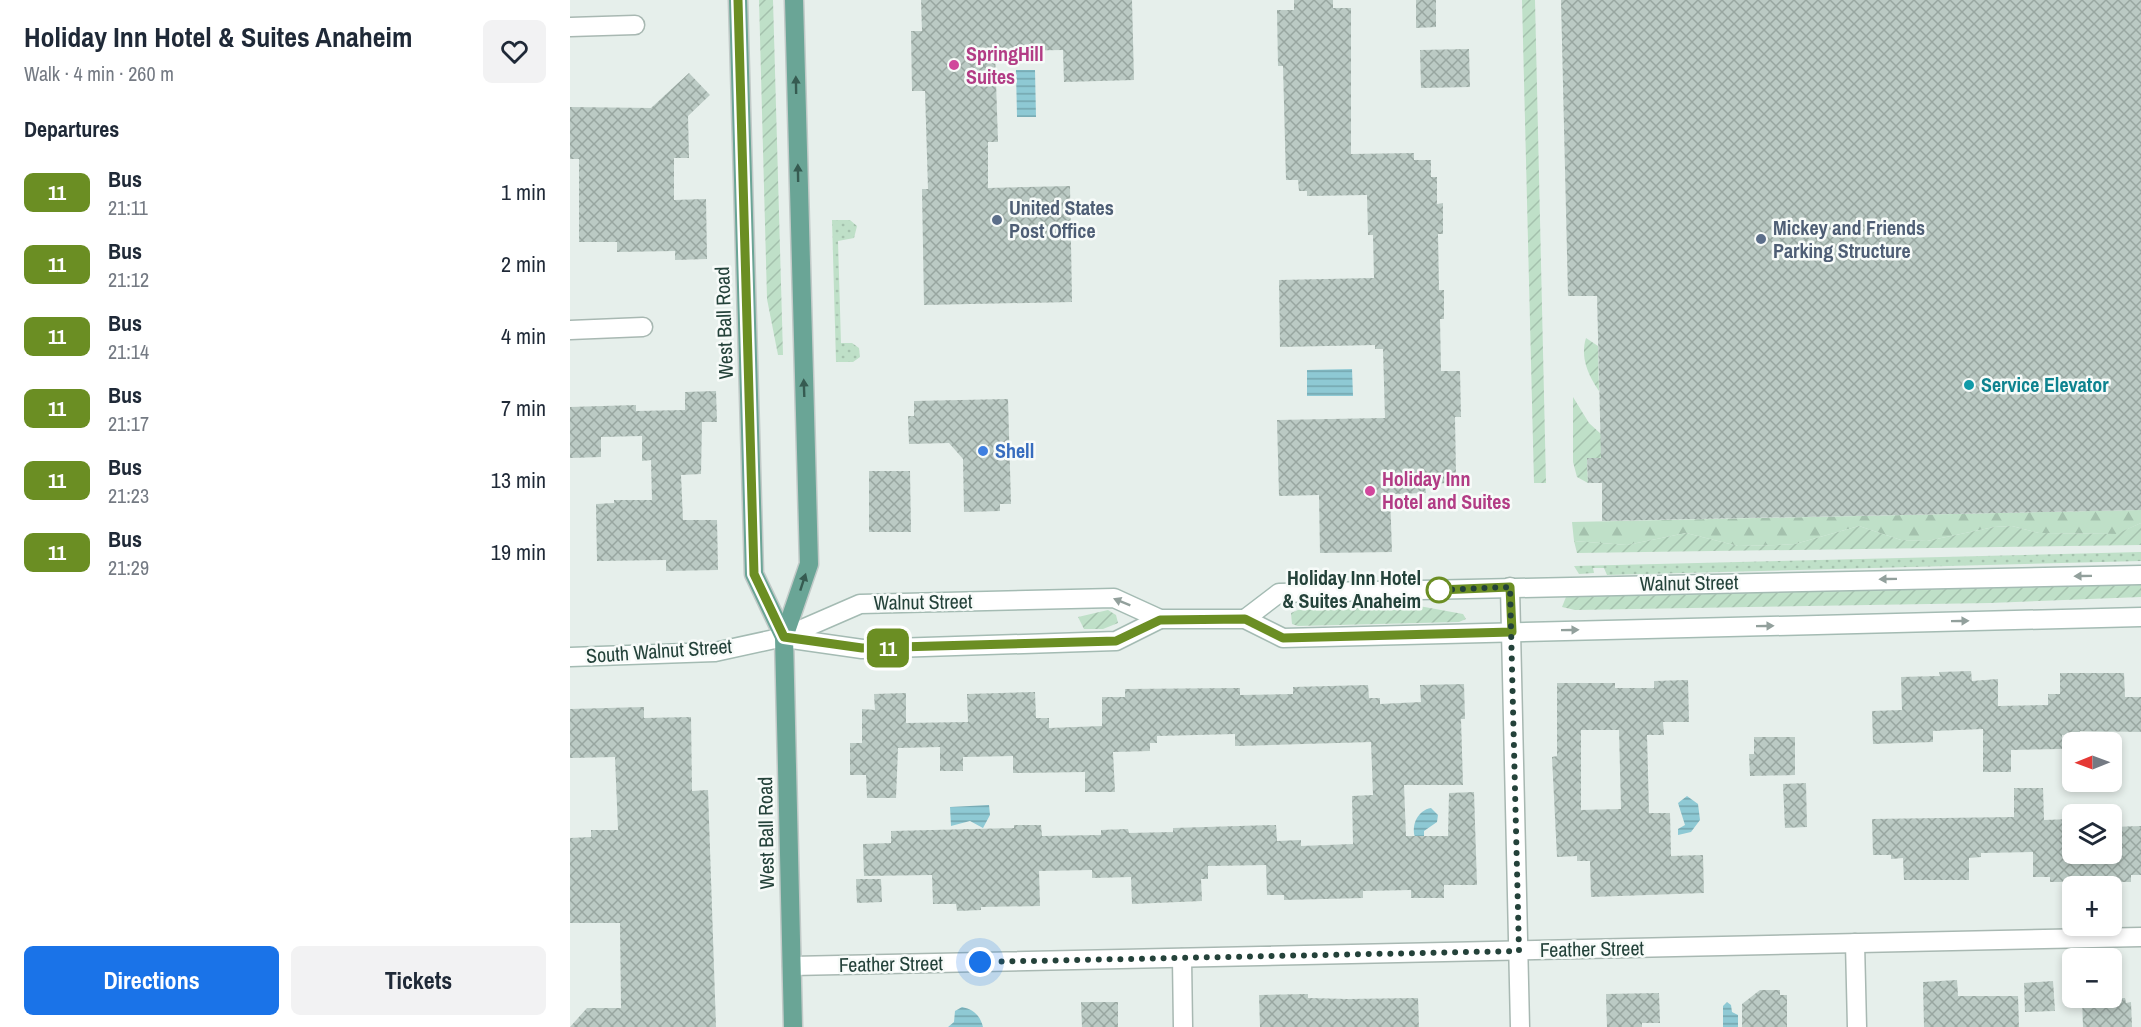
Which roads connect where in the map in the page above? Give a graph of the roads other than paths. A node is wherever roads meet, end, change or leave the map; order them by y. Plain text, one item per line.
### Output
1 (738, 0) edge
2 (794, 0) edge
3 (635, 25) dead end
4 (570, 27) edge
5 (643, 327) dead end
6 (570, 330) edge
7 (2141, 574) edge
8 (1510, 587) junction
9 (2141, 616) edge
10 (1245, 619) junction
11 (1160, 620) junction
12 (1512, 632) junction
13 (784, 637) junction
14 (570, 657) edge
15 (2141, 937) edge
16 (1855, 943) junction
17 (1519, 951) junction
18 (1182, 958) junction
19 (792, 966) junction
20 (793, 1027) edge
21 (1184, 1027) edge
22 (1520, 1027) edge
23 (1857, 1027) edge

1 - 13 main road, West Ball Road
13 -> 2 main road, West Ball Road
3 - 4 street
5 - 6 street
7 -> 8 street, Walnut Street
8 - 10 street, Walnut Street
8 - 12 street
12 -> 9 street, Walnut Street
10 - 11 street, Walnut Street
10 - 12 street, Walnut Street
11 - 13 street, Walnut Street
11 -> 13 street, Walnut Street
12 - 17 street
13 - 14 street, South Walnut Street
13 - 19 main road, West Ball Road
15 - 16 street, Feather Street
16 - 17 street, Feather Street
16 - 23 street
17 - 18 street, Feather Street
17 - 22 street
18 - 19 street, Feather Street
18 - 21 street
19 - 20 main road, West Ball Road

